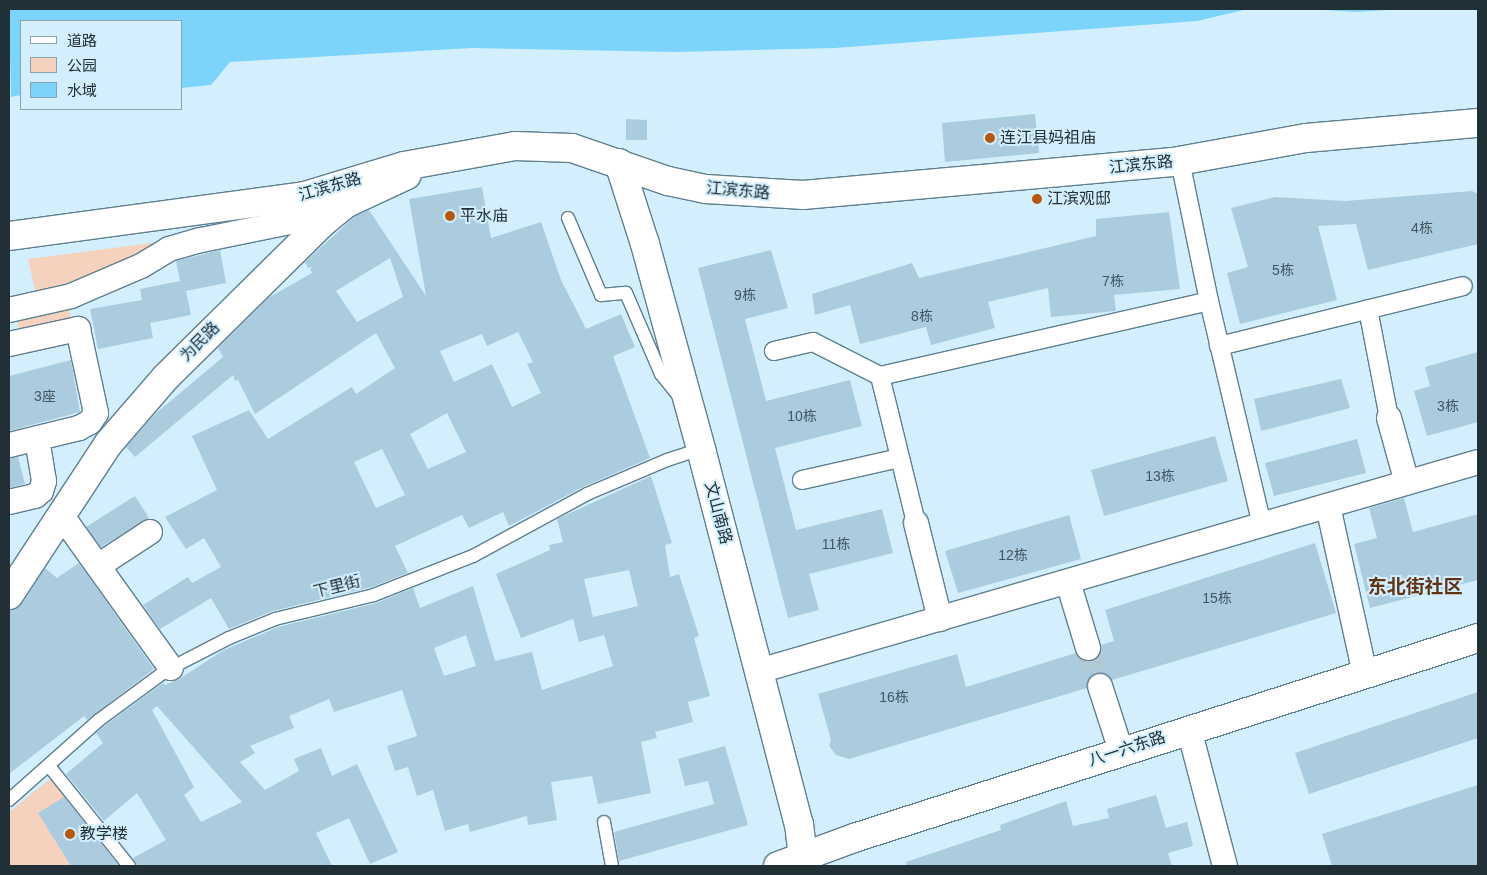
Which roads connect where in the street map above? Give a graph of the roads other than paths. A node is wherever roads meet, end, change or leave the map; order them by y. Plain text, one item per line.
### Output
1 (1478, 123) edge
2 (452, 156) junction
3 (1180, 161) junction
4 (618, 163) junction
5 (334, 213) junction
6 (568, 218) dead end
7 (9, 236) edge
8 (1463, 286) dead end
9 (1209, 301) junction
10 (9, 310) edge
11 (1368, 310) junction
12 (10, 336) edge
13 (1220, 346) junction
14 (774, 351) dead end
15 (880, 376) junction
16 (691, 412) junction
17 (1389, 418) joint
18 (37, 439) junction
19 (9, 446) edge
20 (701, 449) junction
21 (900, 458) junction
22 (1478, 462) edge
23 (802, 480) dead end
24 (1407, 483) junction
25 (9, 502) edge
26 (1328, 506) junction
27 (62, 516) junction
28 (916, 523) joint
29 (1262, 525) junction
30 (150, 532) dead end
31 (98, 566) junction
32 (1068, 582) junction
33 (9, 595) edge
34 (940, 619) junction
35 (1478, 638) edge
36 (1088, 648) tunnel mouth
37 (172, 668) junction
38 (759, 672) junction
39 (1365, 674) junction
40 (1100, 686) tunnel mouth
41 (1189, 729) junction
42 (1121, 751) junction
43 (49, 766) junction
44 (9, 800) edge
45 (604, 822) dead end
46 (795, 863) edge
47 (129, 866) edge
48 (612, 866) edge
49 (1225, 866) edge

1 - 3 main road, 江滨东路
2 - 4 main road, 江滨东路
2 - 5 main road, 为民路
2 - 7 main road, 江滨东路
3 - 4 main road, 江滨东路
3 - 9 street
4 - 16 main road, 文山南路
5 - 10 street
5 - 27 main road, 为民路
6 - 16 lane
8 - 11 street
9 - 13 street
9 - 15 street
11 - 13 street
11 - 17 street
12 - 18 street
13 - 29 street
14 - 15 street
15 - 21 street
16 - 20 main road, 文山南路
17 - 24 street
18 - 19 street
18 - 25 street
20 - 37 lane, 下里街
20 - 38 main road, 文山南路
21 - 23 street
21 - 28 street
22 - 24 street
24 - 26 street
26 - 29 street
26 - 39 street
27 - 31 street
27 - 33 main road, 为民路
28 - 34 street
29 - 32 street
30 - 31 street
31 - 37 street
32 - 34 street
32 - 36 street
34 - 38 street
35 - 39 main road, 八一六东路
37 - 43 lane, 下里街
38 - 46 main road, 文山南路
39 - 41 main road, 八一六东路
40 - 42 street
41 - 42 main road, 八一六东路
41 - 49 street
42 - 46 main road, 八一六东路
43 - 44 lane, 下里街
43 - 47 lane
45 - 48 lane

